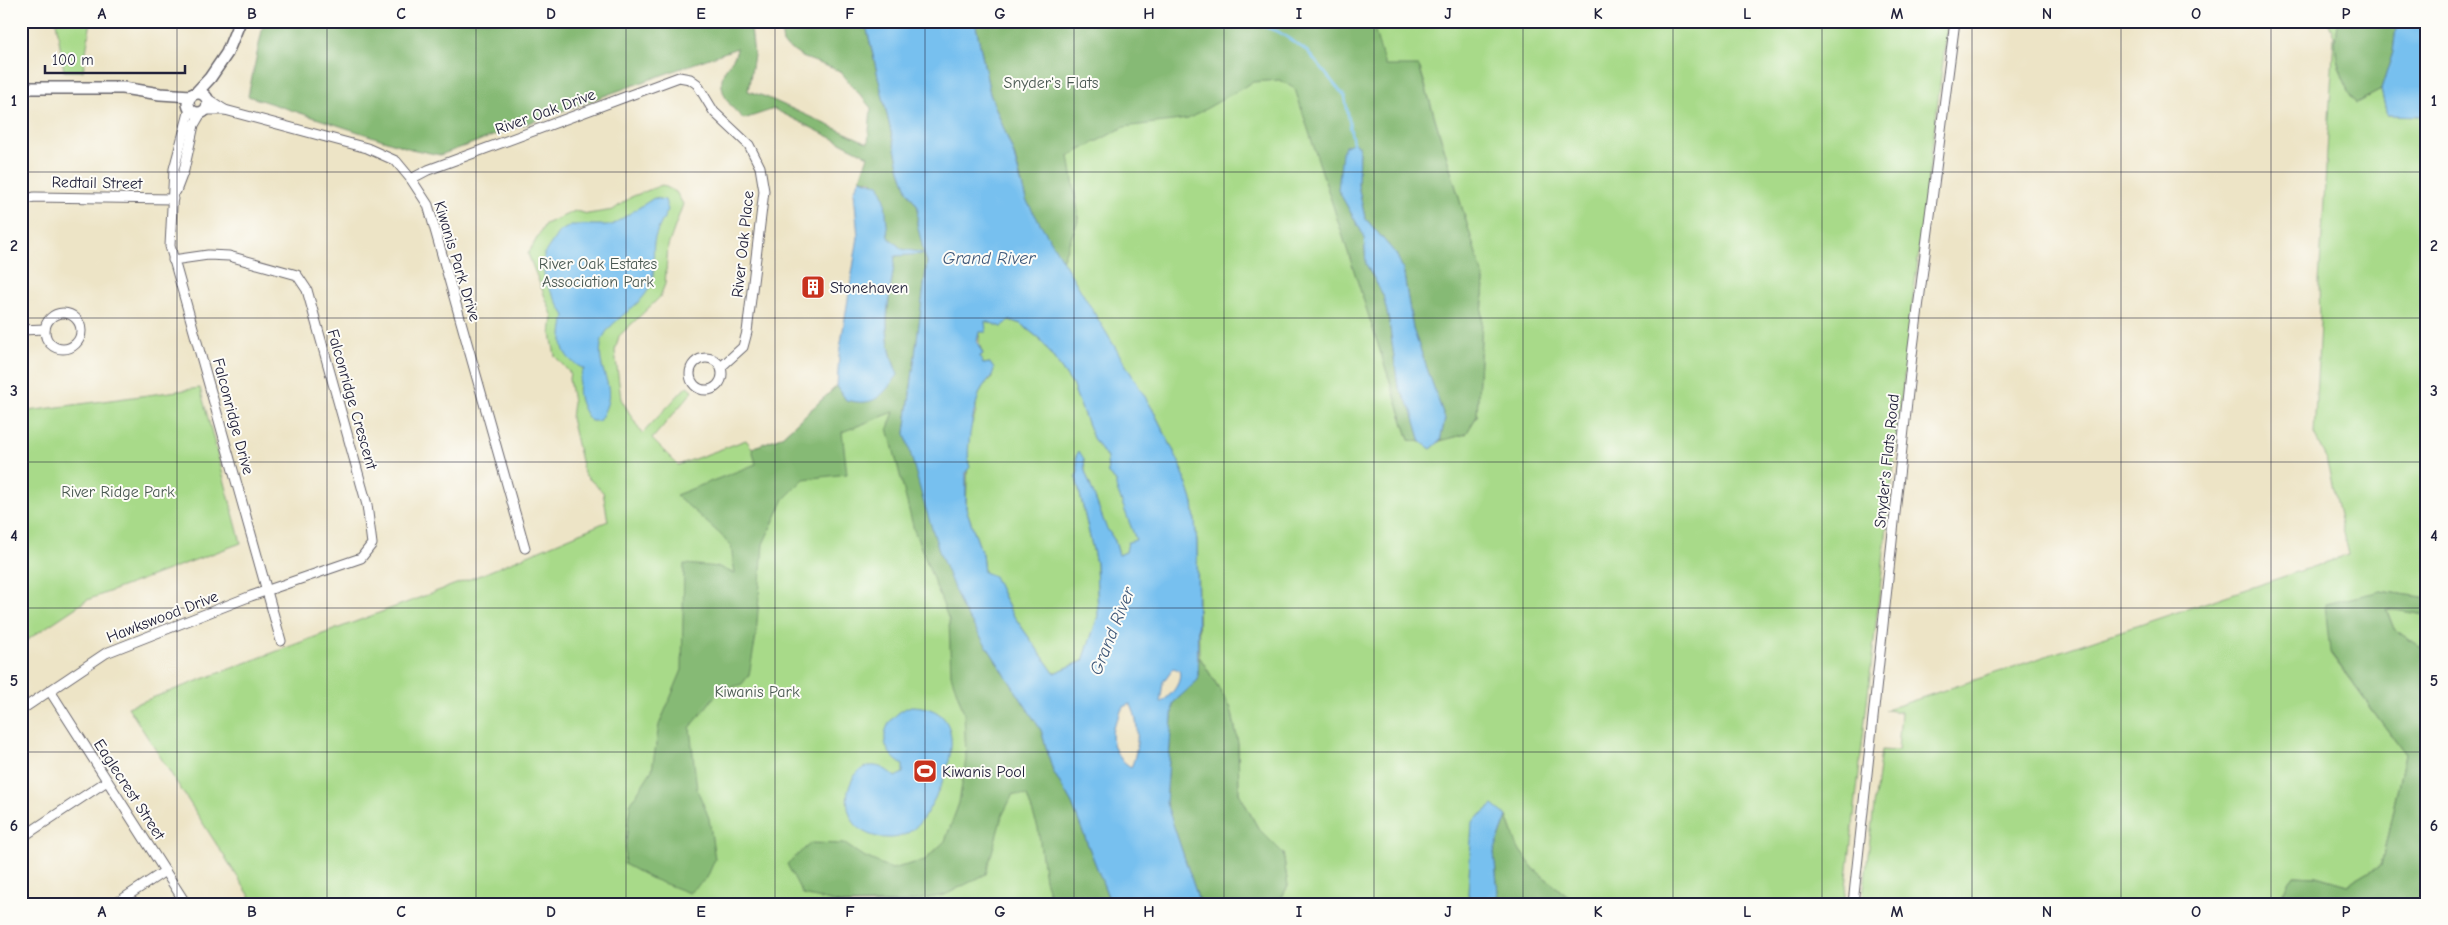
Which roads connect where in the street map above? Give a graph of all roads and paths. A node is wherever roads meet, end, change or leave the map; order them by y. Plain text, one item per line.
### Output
1 (240, 21) edge
2 (1956, 21) edge
3 (690, 79) joint
4 (21, 88) edge
5 (198, 103) junction
6 (412, 179) junction
7 (173, 199) junction
8 (21, 201) edge
9 (173, 260) junction
10 (44, 329) junction
11 (21, 330) edge
12 (721, 367) dead end
13 (524, 548) dead end
14 (267, 591) junction
15 (281, 641) dead end
16 (50, 691) junction
17 (21, 710) edge
18 (107, 781) junction
19 (21, 838) edge
20 (165, 871) junction
21 (115, 904) edge
22 (186, 904) edge
23 (1853, 904) edge

1 - 5 street
2 - 23 street, Snyder's Flats Road
3 - 6 street, River Oak Drive
3 - 12 street, River Oak Place
4 - 5 street
5 - 6 street, Kiwanis Park Drive
5 - 7 street, Falconridge Drive
6 - 13 street, Kiwanis Park Drive
7 - 8 street, Redtail Street
7 - 9 street, Falconridge Drive
9 - 14 street, Falconridge Drive
9 - 14 street, Falconridge Crescent
10 - 10 street
10 - 11 street
14 - 15 street, Falconridge Drive
14 - 16 street, Hawkswood Drive
16 - 17 street, Hawkswood Drive
16 - 18 street, Eaglecrest Street
18 - 19 street
18 - 20 street, Eaglecrest Street
20 - 21 street
20 - 22 street, Eaglecrest Street

